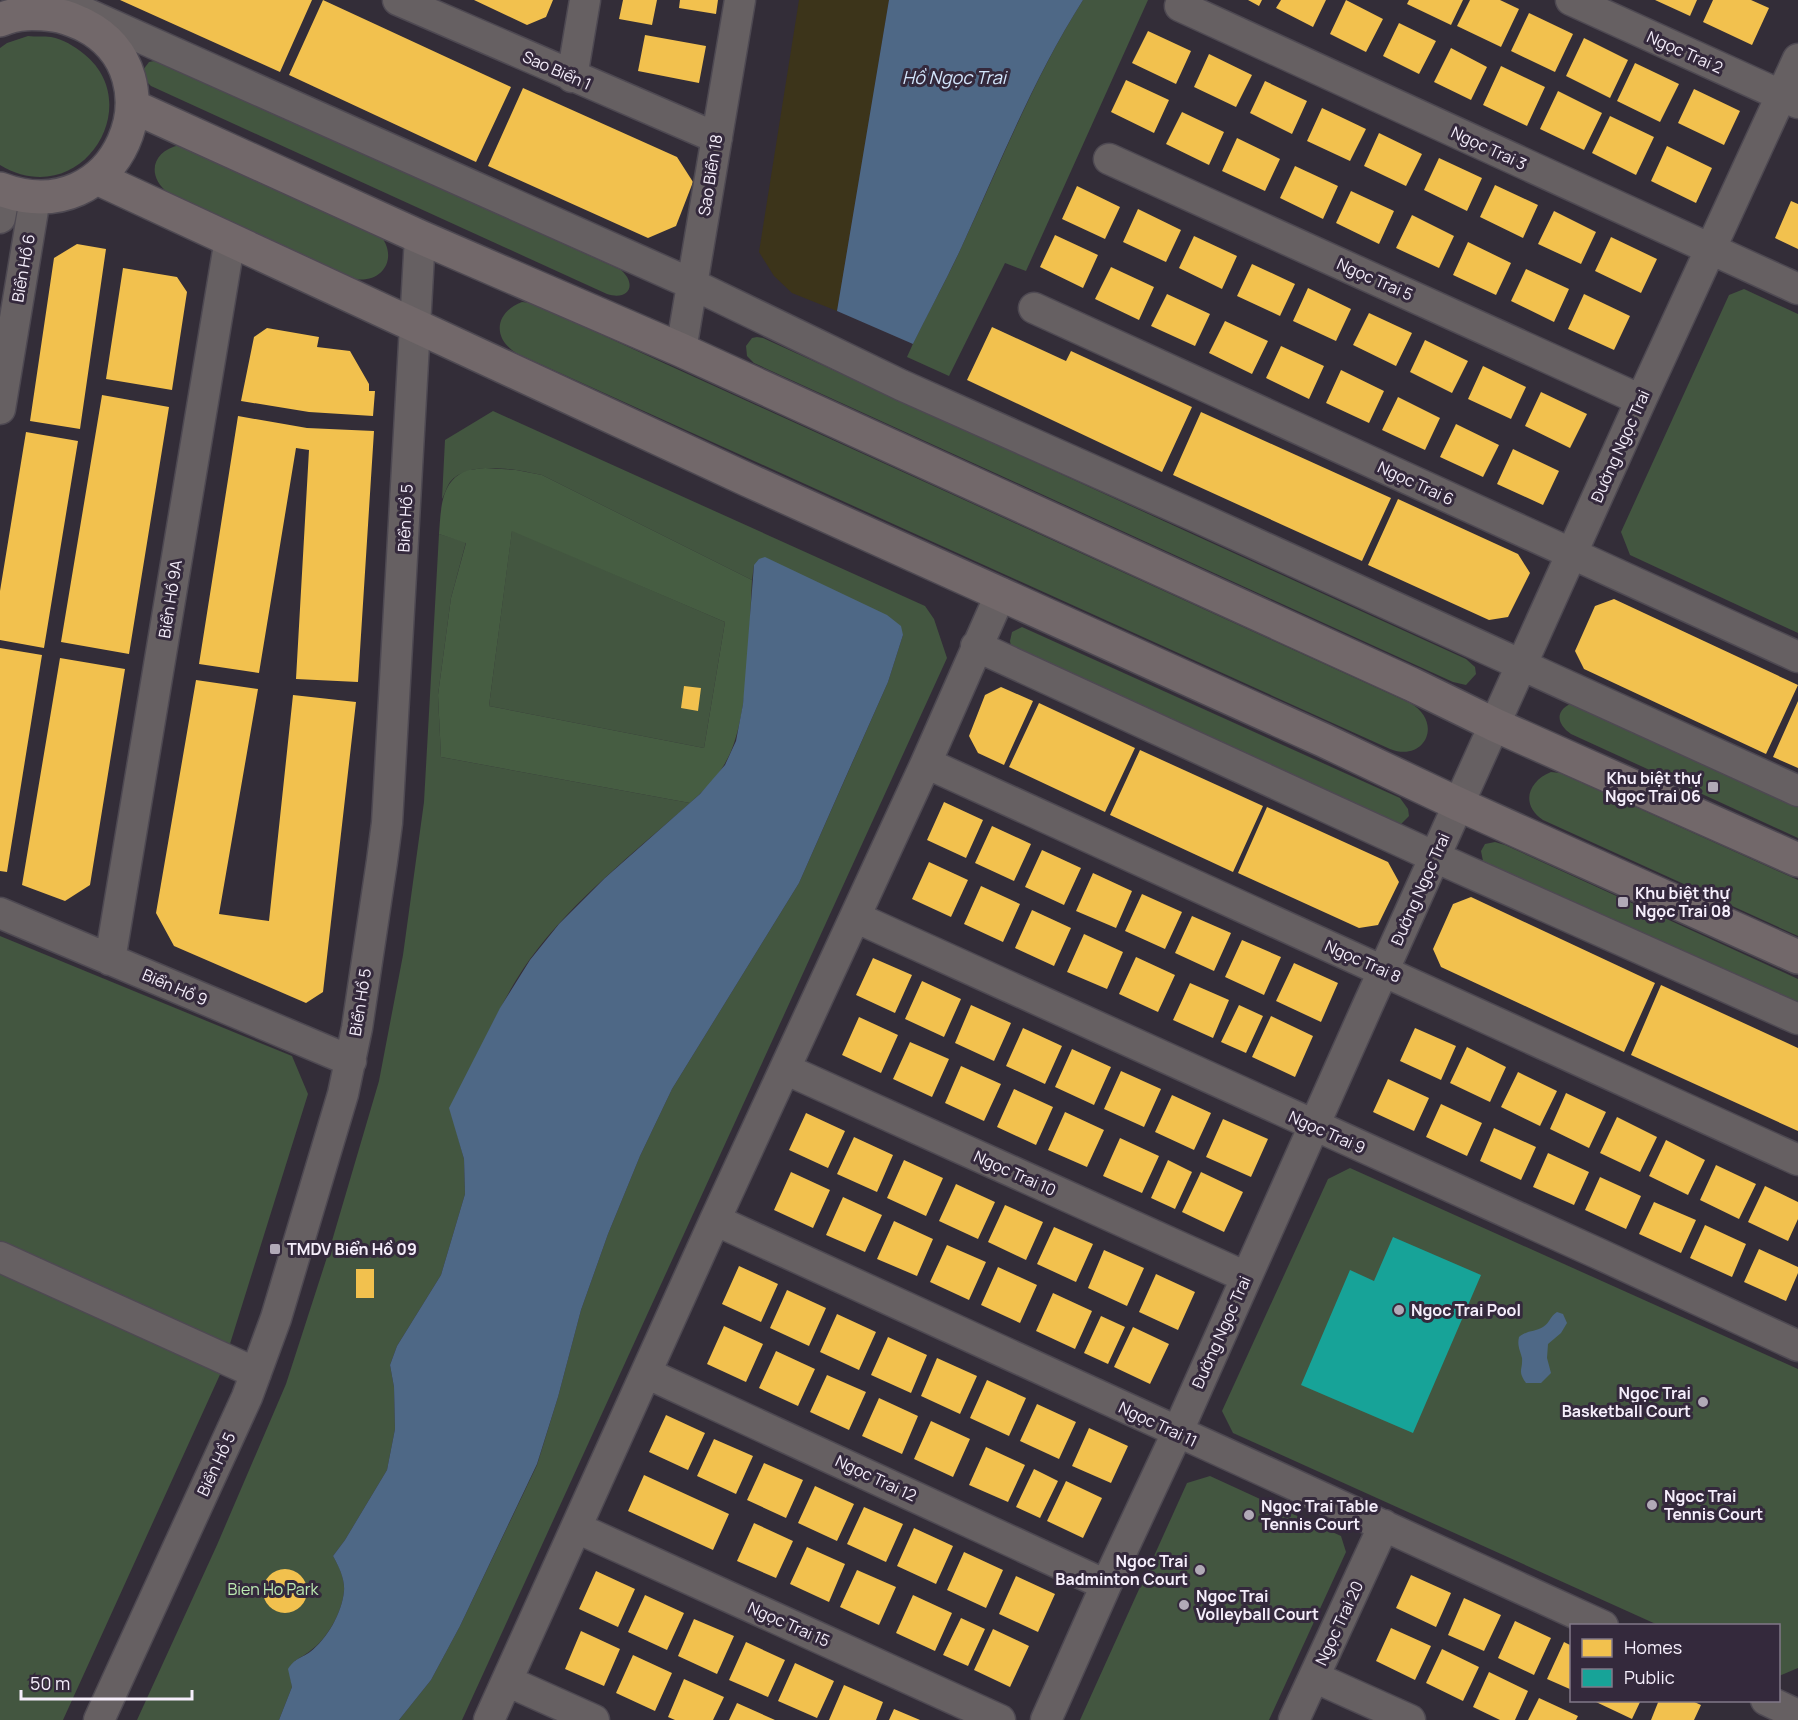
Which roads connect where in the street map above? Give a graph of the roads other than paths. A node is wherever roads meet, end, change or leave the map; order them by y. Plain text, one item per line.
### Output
1 (398, 0) edge
2 (585, 0) edge
3 (740, 0) edge
4 (1571, 0) edge
5 (55, 6) edge
6 (1180, 6) dead end
7 (0, 20) edge
8 (1798, 59) edge
9 (572, 77) junction
10 (1790, 99) edge
11 (132, 106) junction
12 (717, 138) junction
13 (1109, 159) dead end
14 (97, 178) junction
15 (10, 199) edge
16 (420, 237) junction
17 (230, 239) junction
18 (1709, 249) junction
19 (692, 284) junction
20 (1798, 289) edge
21 (1034, 308) dead end
22 (417, 325) junction
23 (681, 350) junction
24 (1641, 400) junction
25 (0, 409) edge
26 (1572, 554) junction
27 (1001, 593) junction
28 (976, 646) junction
29 (1798, 657) edge
30 (1522, 664) junction
31 (1495, 724) junction
32 (926, 763) junction
33 (1798, 791) edge
34 (1458, 804) junction
35 (1435, 857) junction
36 (1798, 860) edge
37 (0, 913) edge
38 (855, 918) junction
39 (1798, 957) edge
40 (110, 960) junction
41 (1383, 970) junction
42 (1798, 1019) edge
43 (351, 1061) junction
44 (785, 1069) junction
45 (1314, 1126) junction
46 (1798, 1160) edge
47 (715, 1220) junction
48 (0, 1257) edge
49 (1246, 1276) junction
50 (1798, 1346) edge
51 (256, 1373) junction
52 (646, 1373) junction
53 (1177, 1433) junction
54 (1384, 1525) junction
55 (577, 1528) junction
56 (1106, 1585) junction
57 (1599, 1624) edge
58 (1314, 1677) junction
59 (507, 1681) junction
60 (1768, 1702) edge
61 (1798, 1715) edge
62 (99, 1720) edge
63 (489, 1720) edge
64 (594, 1720) edge
65 (1000, 1720) edge
66 (1046, 1720) edge
67 (1294, 1720) edge
68 (1410, 1720) edge

1 - 9 street, Sao Biển 1
2 - 9 street
3 - 12 street, Sao Biển 18
4 - 10 street, Ngọc Trai 2
5 - 7 main road
5 - 11 main road
5 - 19 street
6 - 18 street, Ngọc Trai 3
8 - 10 street, Đường Ngọc Trai
9 - 12 street, Sao Biển 1
10 - 18 street, Đường Ngọc Trai
11 - 14 main road
11 - 16 main road
12 - 19 street, Sao Biển 18
13 - 24 street, Ngọc Trai 5
14 - 15 main road
14 - 17 main road
15 - 25 street, Biển Hồ 6
16 - 22 street, Biển Hồ 5
16 - 23 main road
17 - 22 main road
17 - 40 street, Biển Hồ 9A
18 - 20 street, Ngọc Trai 3
18 - 24 street, Đường Ngọc Trai
19 - 23 street, Sao Biển 18
19 - 30 street
21 - 26 street, Ngọc Trai 6
22 - 27 main road
22 - 43 street, Biển Hồ 5
23 - 31 main road
24 - 26 street, Đường Ngọc Trai
26 - 29 street, Ngọc Trai 6
26 - 30 street, Đường Ngọc Trai
27 - 28 street
27 - 34 main road
28 - 32 street
28 - 35 street
30 - 31 street, Đường Ngọc Trai
30 - 33 street
31 - 34 street, Đường Ngọc Trai
31 - 36 main road
32 - 38 street
32 - 41 street, Ngọc Trai 8
34 - 35 street, Đường Ngọc Trai
34 - 39 main road
35 - 41 street, Đường Ngọc Trai
35 - 42 street
37 - 40 street, Biển Hồ 9
38 - 44 street
38 - 45 street, Ngọc Trai 9
40 - 43 street, Biển Hồ 9
41 - 45 street, Đường Ngọc Trai
41 - 46 street, Ngọc Trai 8
43 - 51 street, Biển Hồ 5
44 - 47 street
44 - 49 street, Ngọc Trai 10
45 - 49 street, Đường Ngọc Trai
45 - 50 street, Ngọc Trai 9
47 - 52 street
47 - 53 street, Ngọc Trai 11
48 - 51 street
49 - 53 street, Đường Ngọc Trai
51 - 62 street, Biển Hồ 5
52 - 55 street
52 - 56 street, Ngọc Trai 12
53 - 54 street, Ngọc Trai 11
53 - 56 street, Đường Ngọc Trai
54 - 57 street, Ngọc Trai 11
54 - 58 street, Ngọc Trai 20
55 - 59 street
55 - 65 street, Ngọc Trai 15
56 - 66 street, Đường Ngọc Trai
58 - 67 street, Ngọc Trai 20
58 - 68 street
59 - 63 street
59 - 64 street
60 - 61 street

